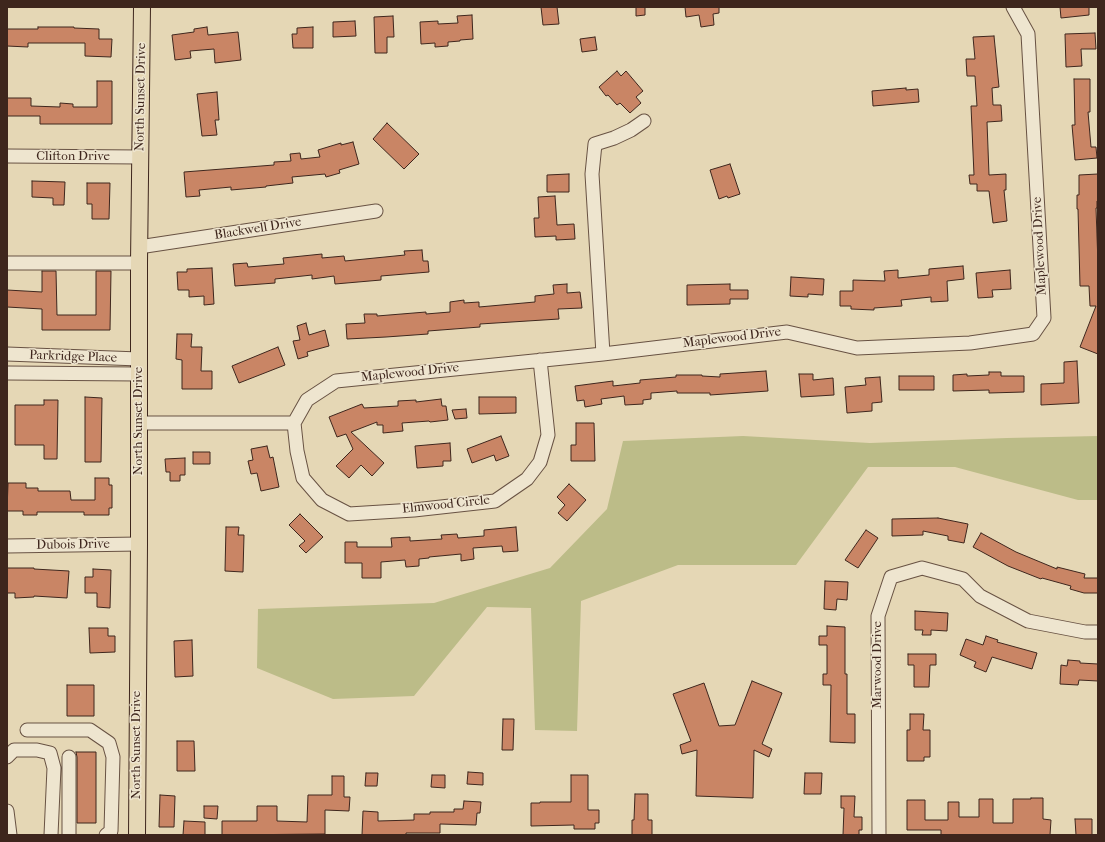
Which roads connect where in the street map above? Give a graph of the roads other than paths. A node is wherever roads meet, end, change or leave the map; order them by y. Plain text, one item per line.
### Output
1 (142, 7) edge
2 (1013, 7) edge
3 (644, 121) dead end
4 (7, 156) edge
5 (140, 157) junction
6 (376, 211) dead end
7 (139, 247) junction
8 (7, 263) edge
9 (139, 263) junction
10 (7, 354) edge
11 (603, 354) junction
12 (540, 360) junction
13 (138, 367) junction
14 (7, 373) edge
15 (138, 423) junction
16 (294, 423) junction
17 (139, 544) junction
18 (7, 546) edge
19 (1098, 632) edge
20 (27, 730) dead end
21 (7, 757) edge
22 (70, 757) dead end
23 (7, 811) edge
24 (10, 835) edge
25 (51, 835) edge
26 (69, 835) edge
27 (106, 835) edge
28 (137, 835) edge
29 (879, 835) edge

1 - 5 main road, North Sunset Drive
2 - 11 street, Maplewood Drive
3 - 11 street
4 - 5 street, Clifton Drive
5 - 7 main road, North Sunset Drive
6 - 7 street, Blackwell Drive
7 - 9 main road, North Sunset Drive
8 - 9 street
9 - 13 main road, North Sunset Drive
10 - 13 street, Parkridge Place
11 - 12 street, Maplewood Drive
12 - 16 street, Maplewood Drive
12 - 16 street, Elmwood Circle
13 - 14 street, Parkridge Place
13 - 15 main road, North Sunset Drive
15 - 16 street
15 - 17 main road, North Sunset Drive
17 - 18 street, Dubois Drive
17 - 28 main road, North Sunset Drive
19 - 29 street, Marwood Drive
20 - 27 street
21 - 25 street
22 - 26 street
23 - 24 street

